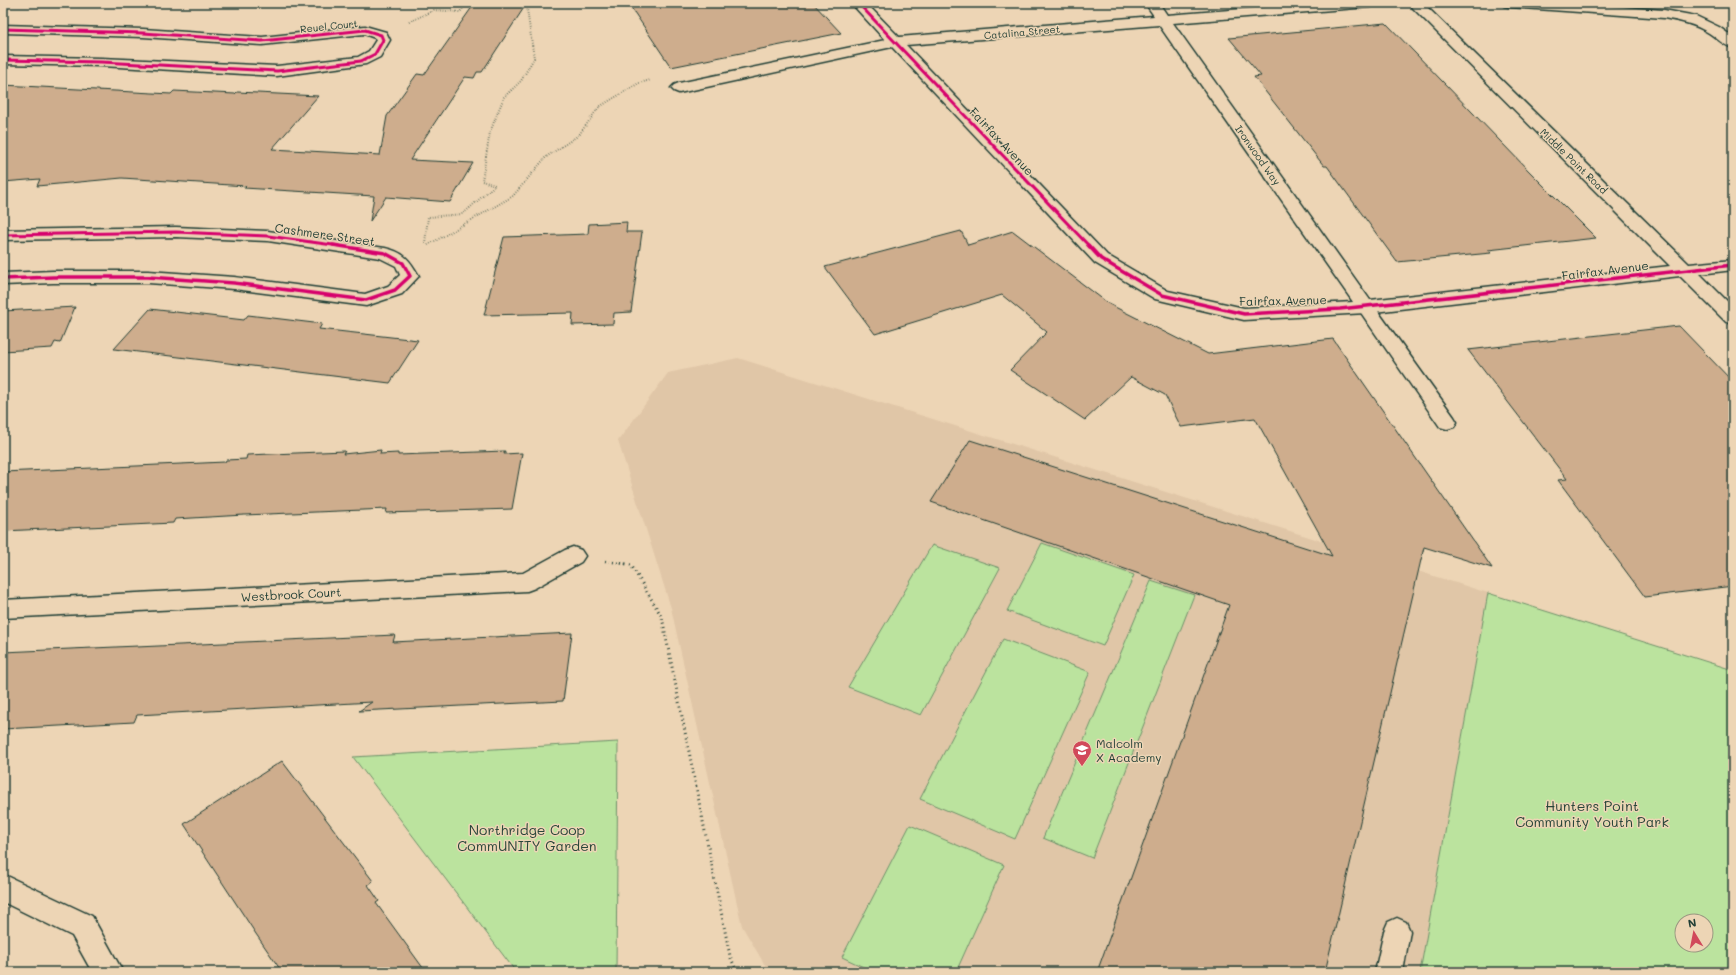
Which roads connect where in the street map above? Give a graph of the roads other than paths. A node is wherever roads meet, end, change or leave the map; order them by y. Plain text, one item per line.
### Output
1 (858, 3) edge
2 (1152, 3) edge
3 (1369, 3) edge
4 (1415, 3) edge
5 (1509, 3) edge
6 (1164, 20) junction
7 (3, 29) edge
8 (895, 42) junction
9 (1733, 44) edge
10 (3, 60) edge
11 (679, 88) road end
12 (3, 235) edge
13 (1733, 265) edge
14 (1684, 270) junction
15 (3, 279) edge
16 (1366, 306) junction
17 (1733, 318) edge
18 (1447, 422) dead end
19 (573, 556) road end
20 (3, 609) edge
21 (3, 887) edge
22 (1397, 931) dead end
23 (108, 972) edge
24 (1389, 972) edge

1 - 8 street, Fairfax Avenue
2 - 6 street, Ironwood Way
3 - 6 street, Catalina Street
4 - 14 street, Middle Point Road
5 - 9 street
6 - 8 street, Catalina Street
6 - 16 street, Ironwood Way
7 - 10 street, Reuel Court
8 - 11 street, Catalina Street
8 - 16 street, Fairfax Avenue
12 - 15 street, Cashmere Street
13 - 14 street, Fairfax Avenue
14 - 16 street, Fairfax Avenue
14 - 17 street, Middle Point Road
16 - 18 lane
19 - 20 street, Westbrook Court
21 - 23 street
22 - 24 lane

